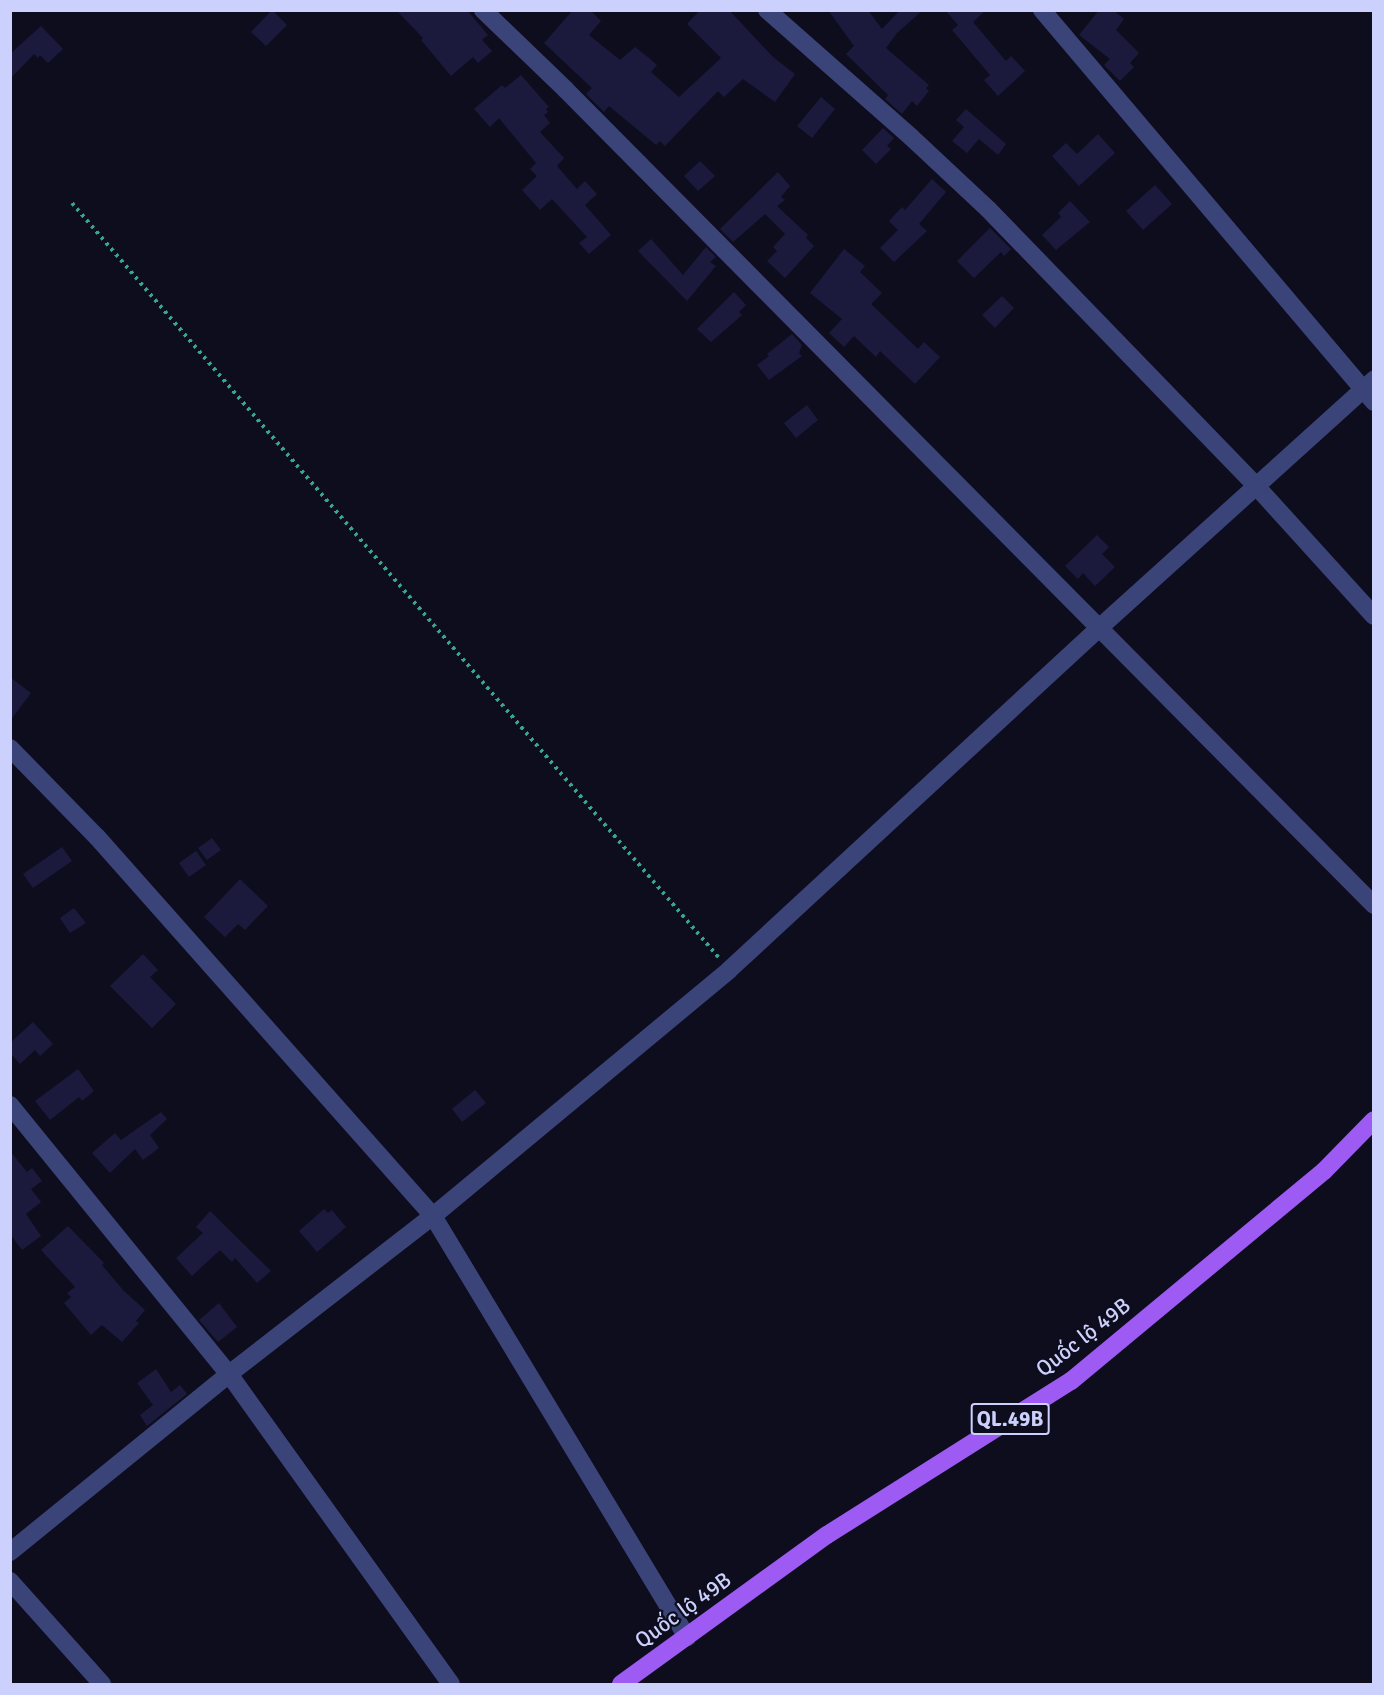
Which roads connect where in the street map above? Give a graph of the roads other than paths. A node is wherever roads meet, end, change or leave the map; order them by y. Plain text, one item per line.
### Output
1 (483, 10) edge
2 (767, 10) edge
3 (1042, 10) edge
4 (1370, 391) edge
5 (1257, 487) junction
6 (1374, 616) edge
7 (1098, 629) junction
8 (10, 748) edge
9 (1374, 905) edge
10 (10, 1105) edge
11 (1374, 1120) edge
12 (433, 1216) junction
13 (229, 1374) junction
14 (10, 1552) edge
15 (10, 1581) edge
16 (687, 1637) junction
17 (102, 1684) edge
18 (451, 1684) edge
19 (621, 1684) edge

1 - 7 street
2 - 5 street
3 - 4 street
4 - 5 street
5 - 6 street
5 - 7 street
7 - 9 street
7 - 12 street
8 - 12 street
10 - 13 street
11 - 16 main road, Quốc lộ 49B / QL.49B
12 - 13 street
12 - 16 street
13 - 14 street
13 - 18 street
15 - 17 street
16 - 19 main road, Quốc lộ 49B / QL.49B

